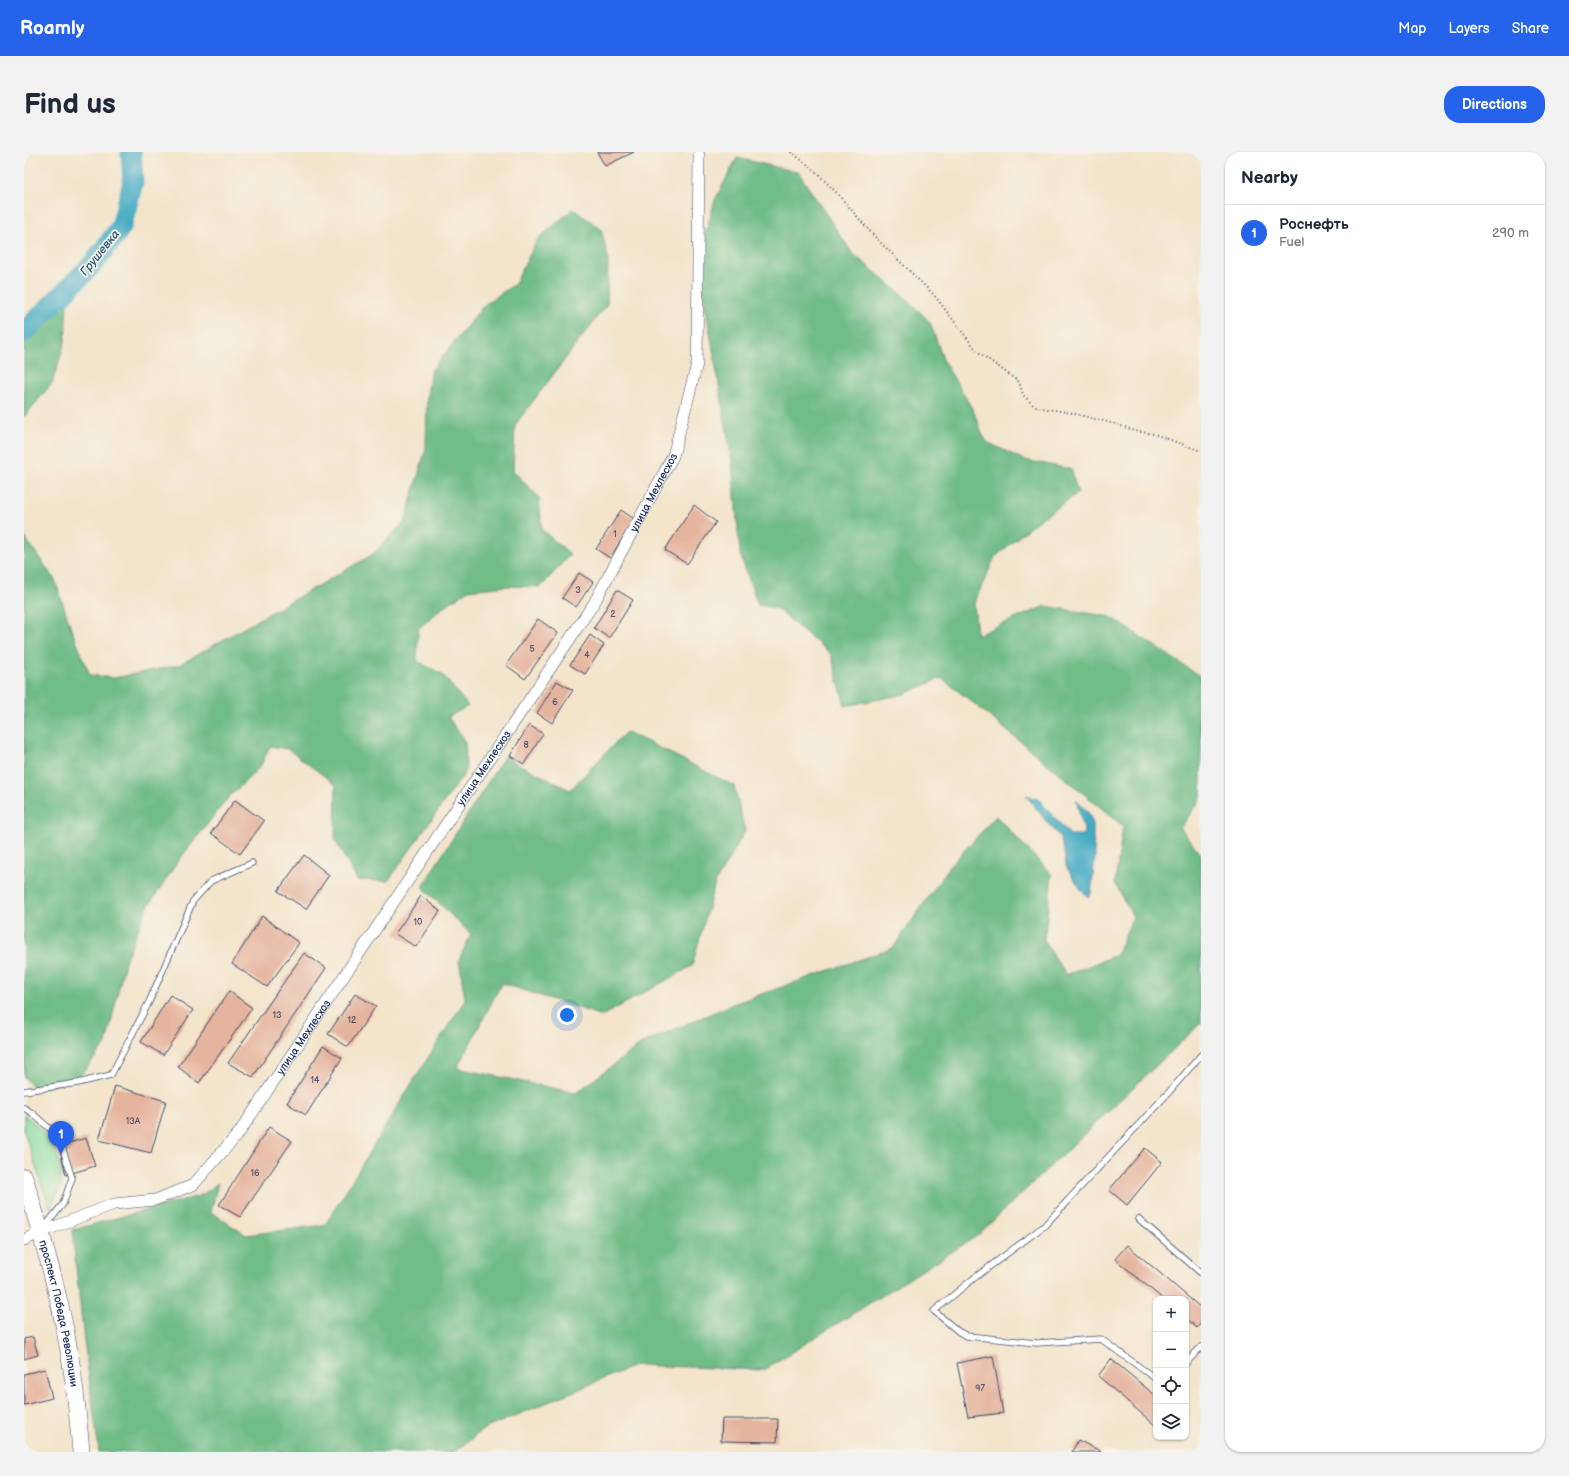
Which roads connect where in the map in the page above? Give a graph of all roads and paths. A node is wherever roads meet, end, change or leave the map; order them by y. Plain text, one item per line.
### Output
1 (791, 152) edge
2 (700, 155) dead end
3 (1201, 451) edge
4 (252, 863) dead end
5 (1201, 1055) edge
6 (24, 1091) edge
7 (24, 1108) edge
8 (24, 1177) edge
9 (1139, 1219) dead end
10 (40, 1232) junction
11 (24, 1240) edge
12 (1201, 1273) edge
13 (1201, 1347) edge
14 (1189, 1360) edge
15 (1153, 1377) edge
16 (81, 1452) edge

1 - 3 path
2 - 10 street, улица Мехлесхоз
4 - 6 lane
5 - 15 lane
7 - 10 lane
8 - 10 main road, проспект Победа Революции
9 - 12 lane
10 - 11 street, улица Мехлесхоз
10 - 16 main road, проспект Победа Революции
13 - 14 lane

